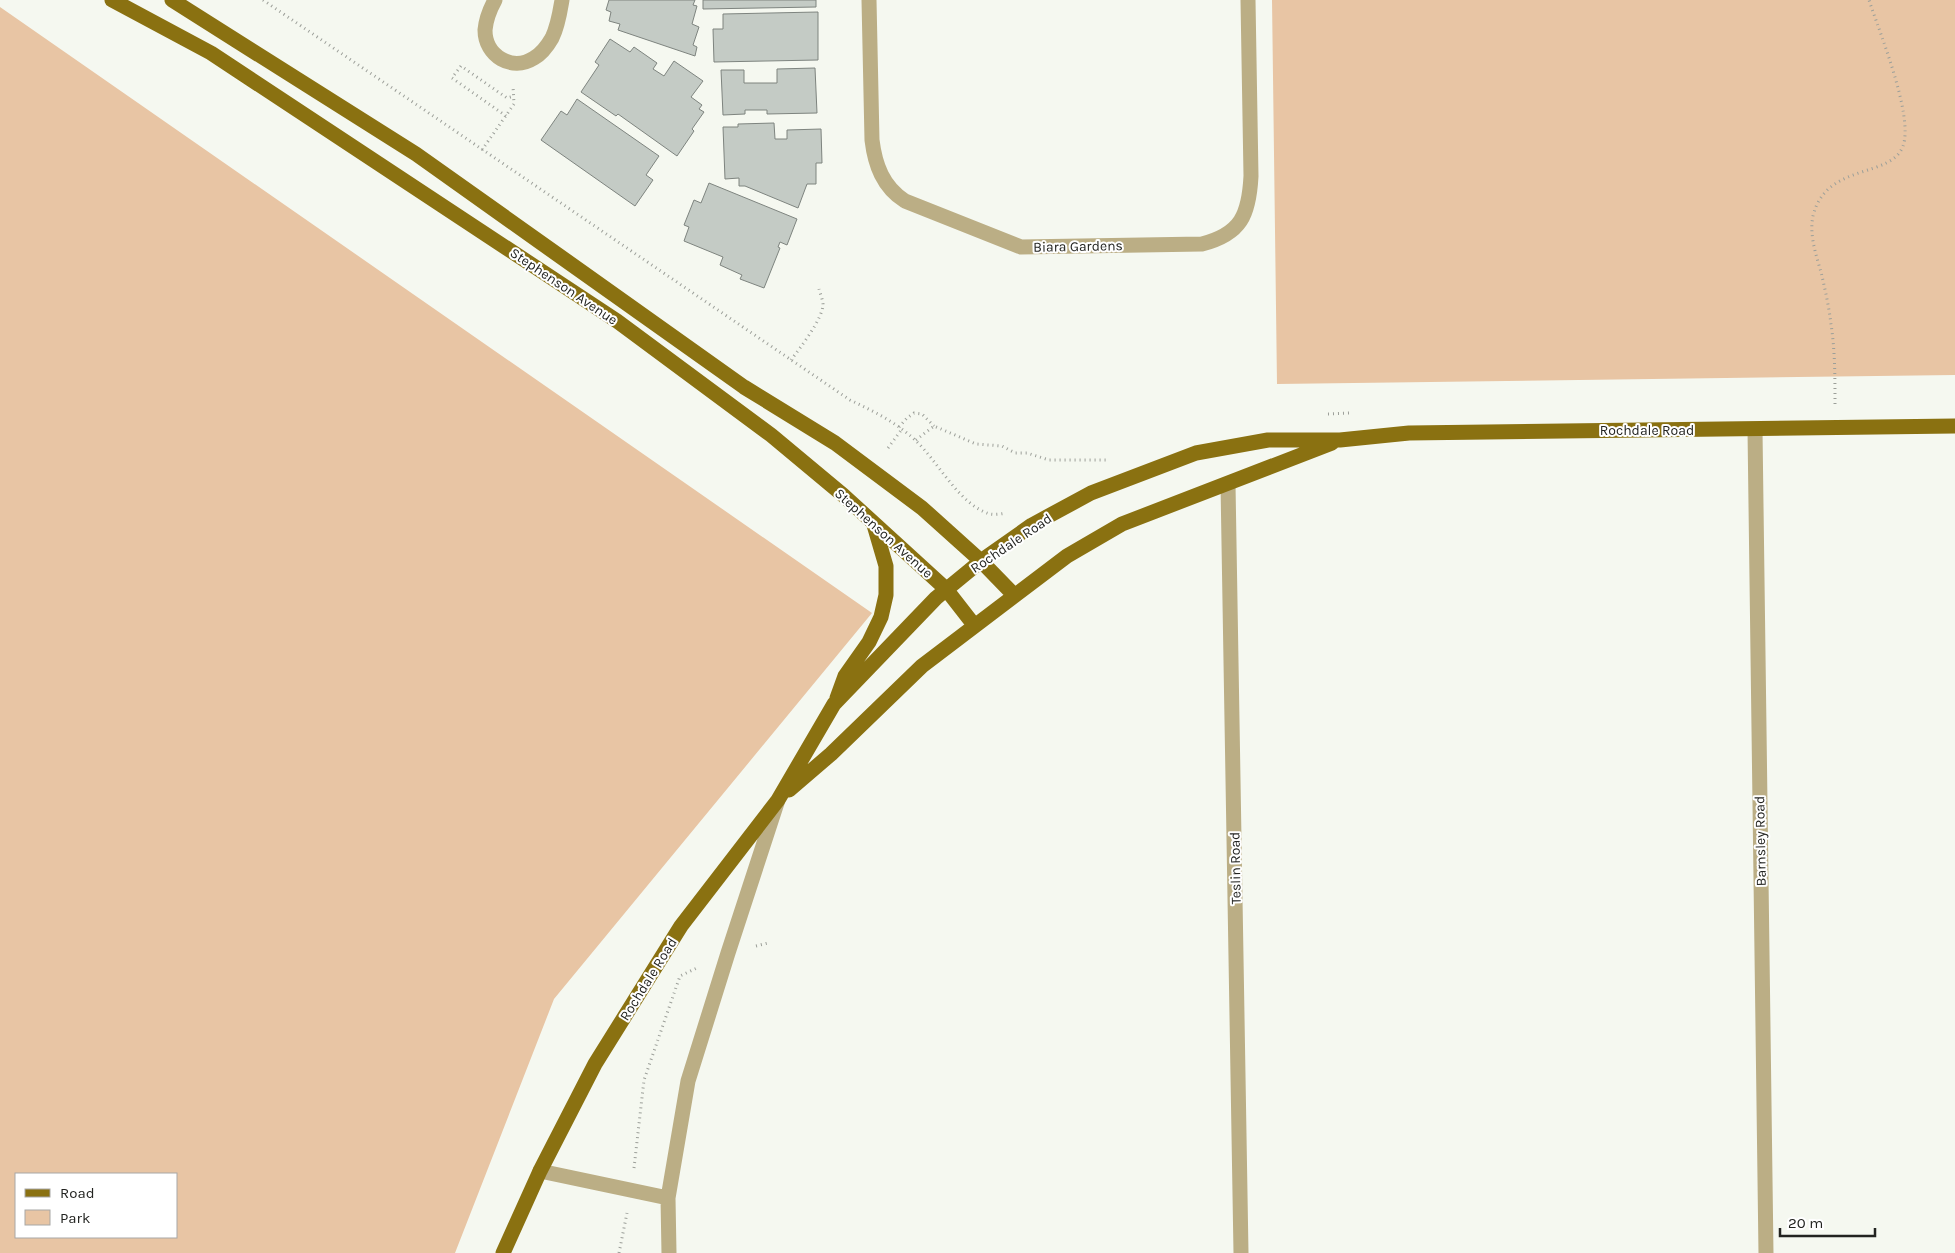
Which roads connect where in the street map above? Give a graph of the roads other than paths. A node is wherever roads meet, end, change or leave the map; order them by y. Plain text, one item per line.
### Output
1 (112, 0) edge
2 (172, 0) edge
3 (495, 0) edge
4 (562, 0) edge
5 (869, 0) edge
6 (1248, 0) edge
7 (1955, 426) edge
8 (1755, 430) junction
9 (1340, 440) junction
10 (1228, 484) junction
11 (874, 524) junction
12 (981, 561) junction
13 (946, 590) junction
14 (1014, 595) junction
15 (974, 625) junction
16 (834, 704) junction
17 (778, 800) junction
18 (540, 1171) junction
19 (668, 1198) junction
20 (503, 1253) edge
21 (669, 1253) edge
22 (1241, 1253) edge
23 (1766, 1253) edge

1 - 11 main road, Stephenson Avenue
2 - 12 main road, Stephenson Avenue
3 - 4 street
5 - 6 street, Biara Gardens
7 - 8 main road, Rochdale Road
8 - 9 main road, Rochdale Road
8 - 23 street, Barnsley Road
9 - 10 main road, Rochdale Road
9 - 12 main road, Rochdale Road
10 - 14 main road, Rochdale Road
10 - 22 street, Teslin Road
11 - 13 main road, Stephenson Avenue
11 - 16 main road
12 - 13 main road, Rochdale Road
12 - 14 main road, Stephenson Avenue
13 - 15 main road, Stephenson Avenue
13 - 16 main road, Rochdale Road
14 - 15 main road, Rochdale Road
15 - 17 main road, Rochdale Road
16 - 17 main road, Rochdale Road
17 - 18 main road, Rochdale Road
17 - 19 street, Rochdale Road
18 - 19 street
18 - 20 main road, Rochdale Road
19 - 21 street, Rochdale Road

